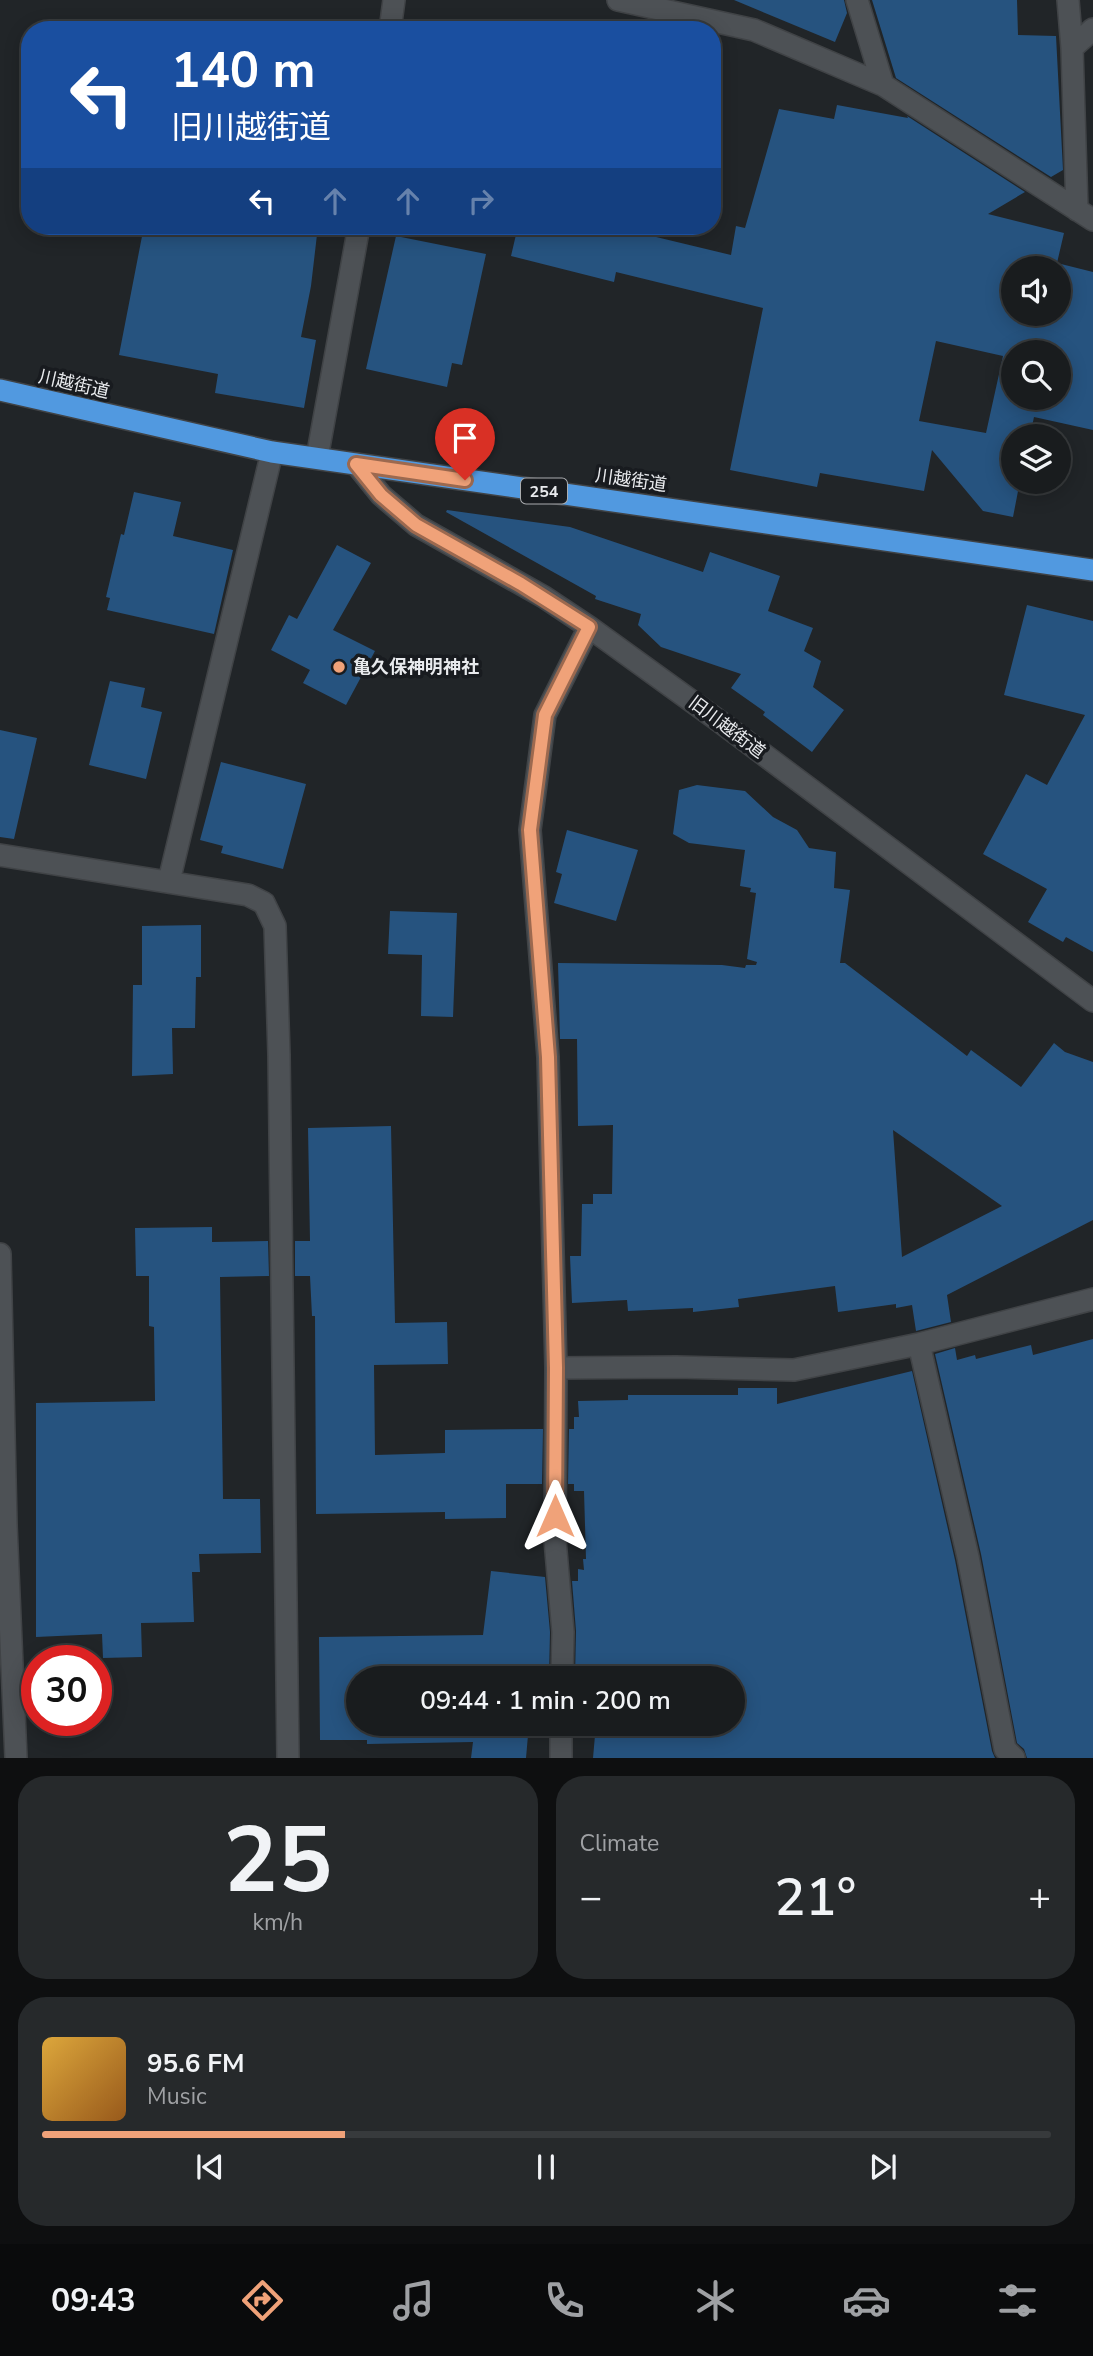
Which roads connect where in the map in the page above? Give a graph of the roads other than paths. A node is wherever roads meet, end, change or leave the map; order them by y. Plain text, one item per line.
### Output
1 (394, 0) edge
2 (618, 0) edge
3 (856, 0) edge
4 (1068, 0) edge
5 (391, 21) edge
6 (713, 21) edge
7 (721, 23) edge
8 (1093, 29) edge
9 (1072, 48) junction
10 (883, 85) junction
11 (1085, 215) edge
12 (357, 235) edge
13 (0, 390) edge
14 (272, 452) junction
15 (317, 458) junction
16 (356, 464) junction
17 (1093, 570) edge
18 (589, 627) junction
19 (0, 855) edge
20 (169, 881) junction
21 (1093, 1002) edge
22 (0, 1254) edge
23 (1093, 1298) edge
24 (919, 1344) junction
25 (556, 1368) junction
26 (3, 1525) edge
27 (562, 1666) edge
28 (562, 1736) edge
29 (16, 1758) edge
30 (288, 1758) edge
31 (561, 1758) edge
32 (1014, 1758) edge

1 - 5 street
2 - 6 street
3 - 10 street
4 - 9 street
7 - 10 street
8 - 9 street
9 - 11 street
10 - 11 street
12 - 15 street
13 - 14 highway, 川越街道 / 254
14 - 15 highway, 川越街道 / 254
14 - 20 street
15 - 16 highway, 川越街道 / 254
16 - 17 highway, 川越街道 / 254
16 - 18 street, 旧川越街道
18 - 21 street, 旧川越街道
18 - 25 street
19 - 20 street
20 - 30 street
22 - 26 street
23 - 24 street
24 - 25 street
24 - 32 street
25 - 27 street
26 - 29 street
28 - 31 street

